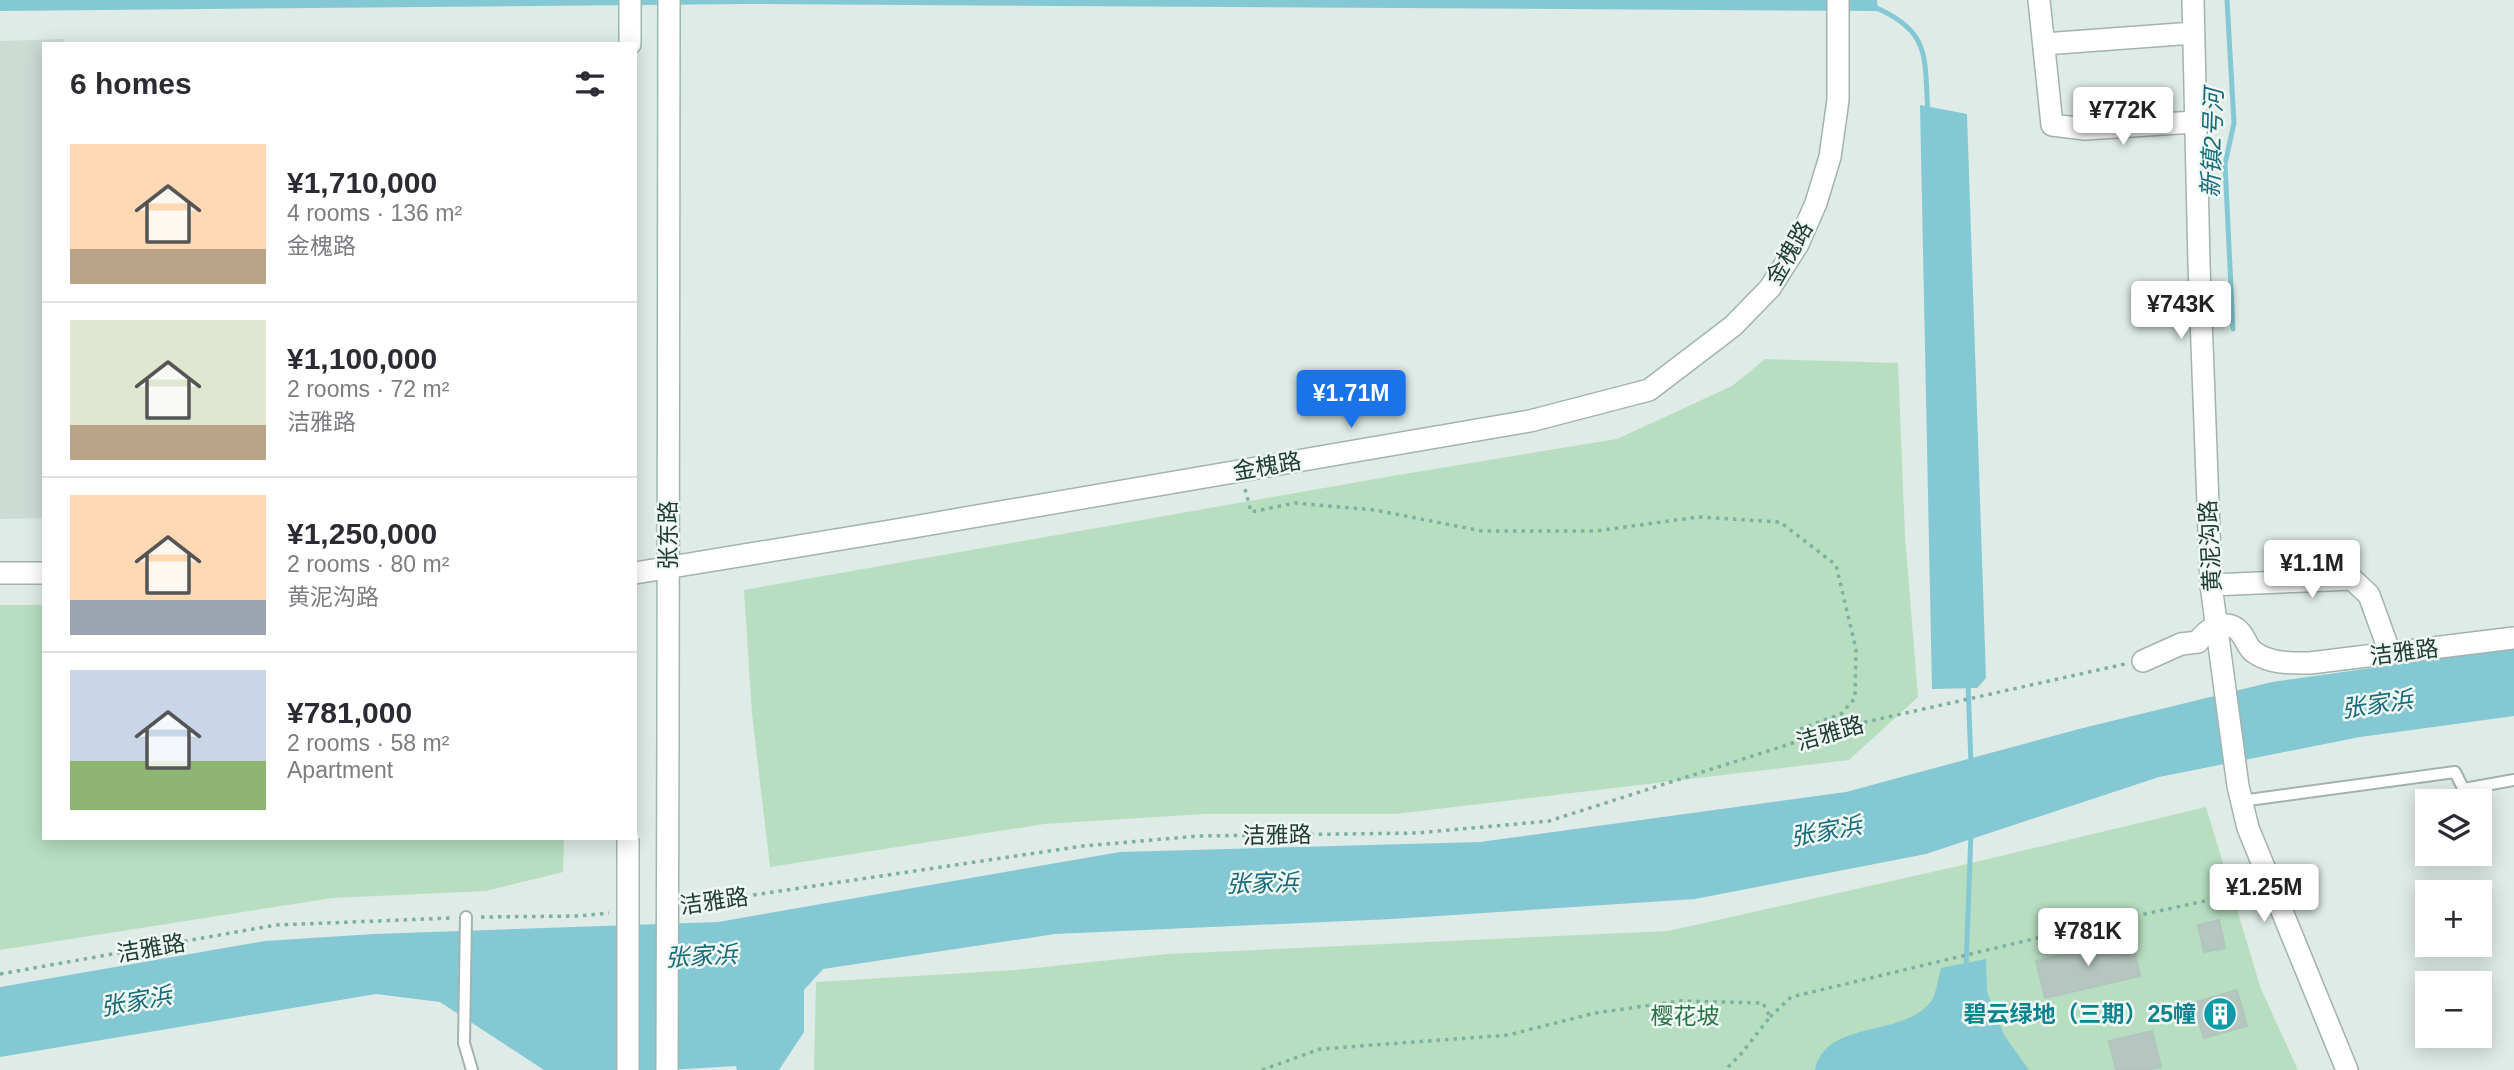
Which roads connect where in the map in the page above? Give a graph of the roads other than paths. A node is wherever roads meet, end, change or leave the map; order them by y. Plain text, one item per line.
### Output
1 (630, 0) edge
2 (669, 0) edge
3 (1838, 0) edge
4 (2039, 0) edge
5 (2193, 0) edge
6 (2193, 33) junction
7 (630, 39) edge
8 (2044, 44) junction
9 (2194, 122) junction
10 (668, 568) junction
11 (0, 573) edge
12 (42, 573) edge
13 (637, 573) edge
14 (2211, 585) junction
15 (2216, 626) junction
16 (2514, 638) edge
17 (2390, 653) junction
18 (2143, 661) road end
19 (2514, 780) edge
20 (2464, 789) joint
21 (2241, 802) junction
22 (628, 840) edge
23 (466, 917) road end
24 (472, 1070) edge
25 (628, 1070) edge
26 (667, 1070) edge
27 (2347, 1070) edge

1 - 7 street
2 - 10 street, 张东路
3 - 10 street, 金槐路
4 - 8 street
5 - 6 street, 黄泥沟路
6 - 8 street
6 - 9 street, 黄泥沟路
8 - 9 street
9 - 14 street, 黄泥沟路
10 - 13 street, 金槐路
10 - 26 street, 张东路, bridge
11 - 12 street
14 - 15 street, 黄泥沟路
14 - 17 street
15 - 17 street, 洁雅路
15 - 18 street
15 - 21 street, 黄泥沟路
16 - 17 street, 洁雅路
19 - 20 lane
20 - 21 lane
21 - 27 street, 黄泥沟路
22 - 25 street, bridge
23 - 24 lane

